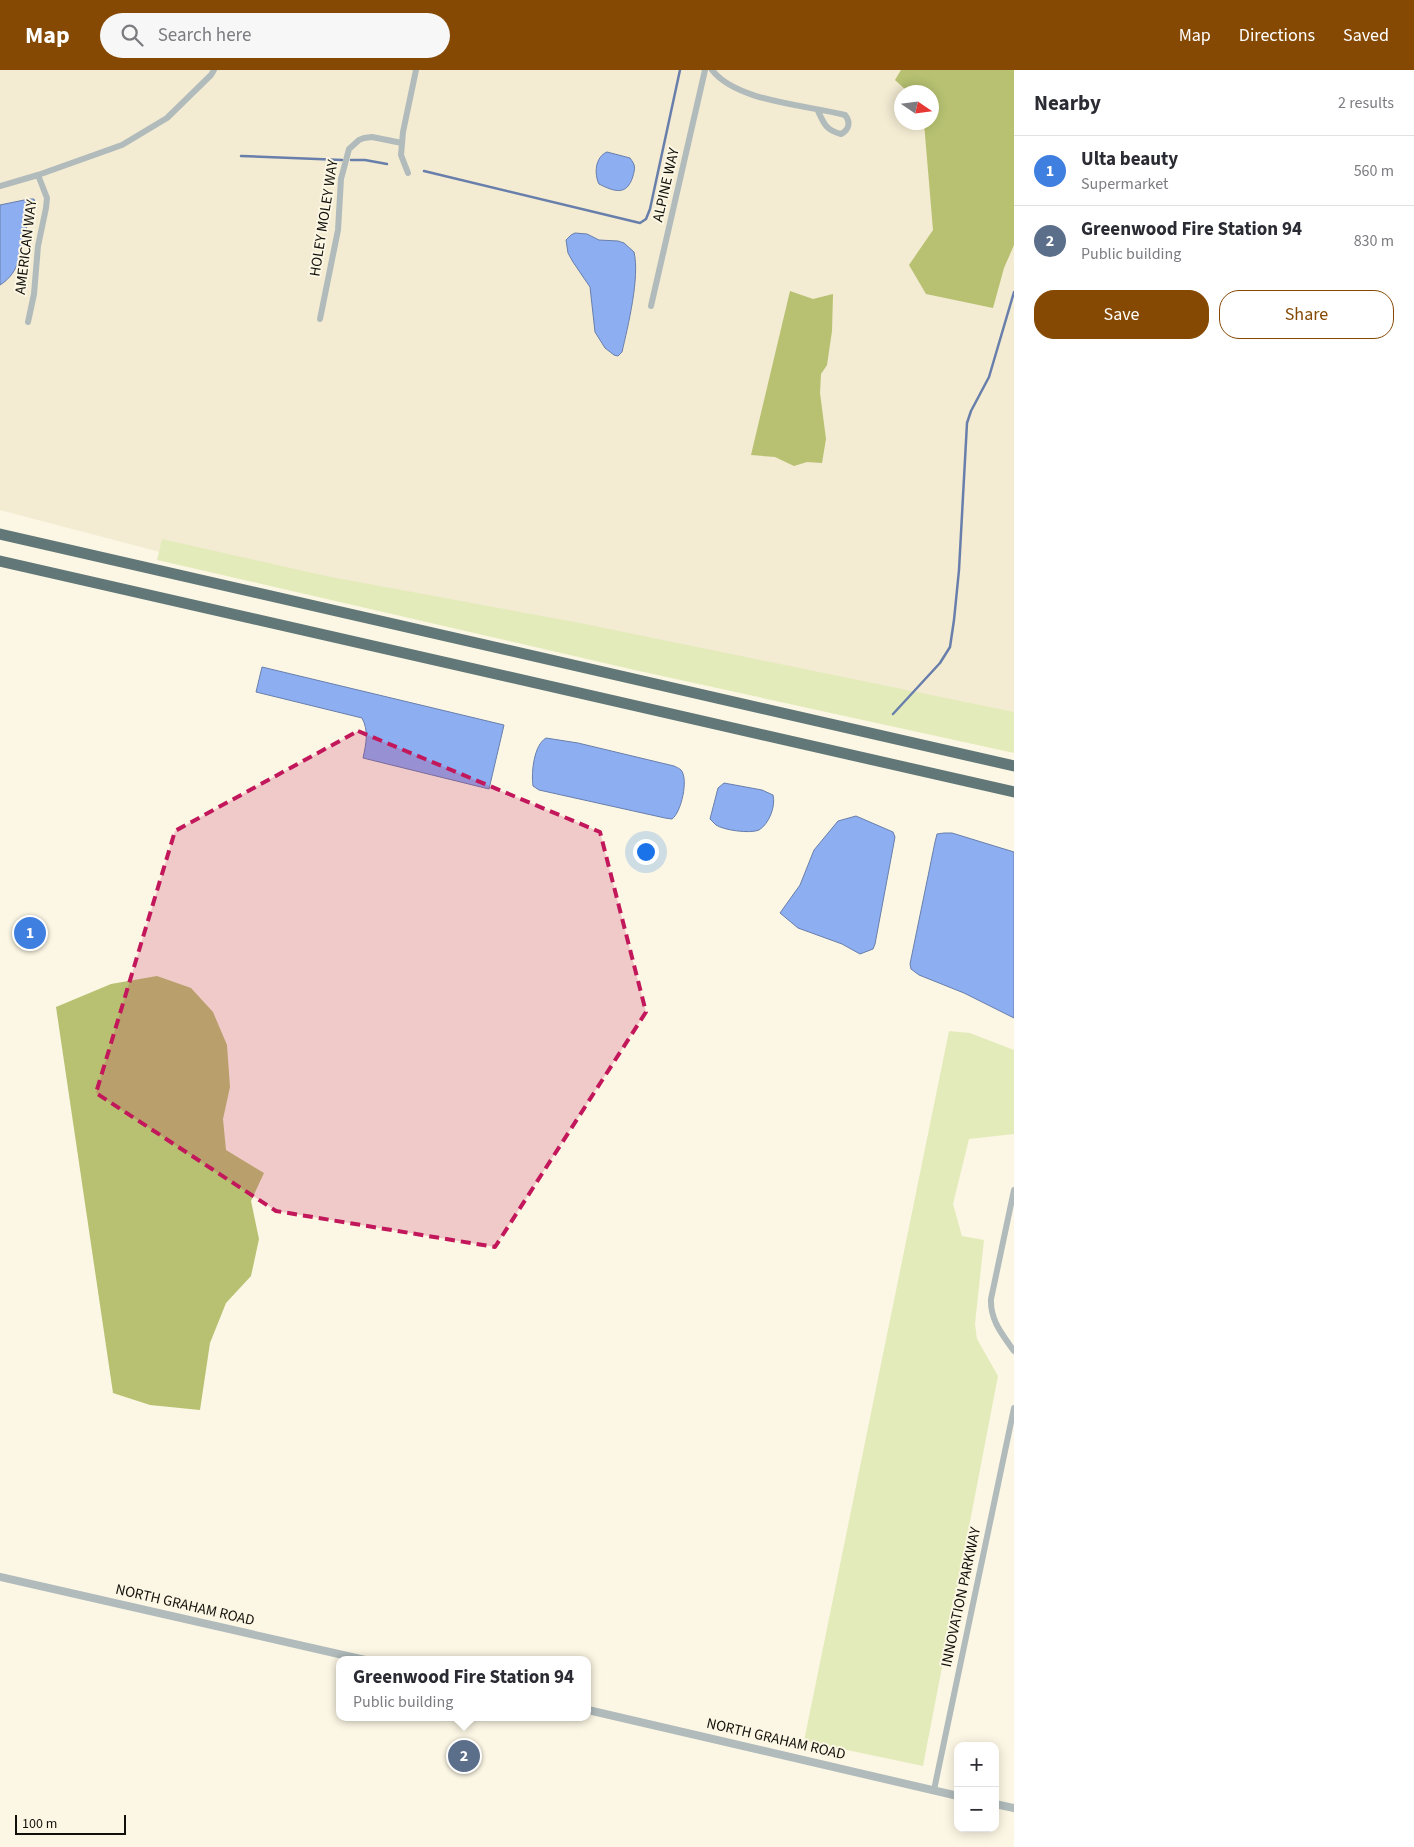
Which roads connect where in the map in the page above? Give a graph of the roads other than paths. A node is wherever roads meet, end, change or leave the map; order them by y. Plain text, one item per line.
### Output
1 (214, 70) edge
2 (416, 70) edge
3 (705, 70) edge
4 (712, 70) edge
5 (818, 110) junction
6 (402, 143) junction
7 (408, 173) dead end
8 (38, 176) junction
9 (0, 186) edge
10 (650, 306) dead end
11 (320, 318) dead end
12 (28, 322) dead end
13 (0, 534) edge
14 (0, 561) edge
15 (1014, 766) edge
16 (1014, 792) edge
17 (1014, 1190) edge
18 (1014, 1351) edge
19 (1014, 1408) edge
20 (0, 1577) edge
21 (347, 1656) edge
22 (591, 1711) edge
23 (934, 1790) junction
24 (954, 1795) edge
25 (999, 1805) edge
26 (1014, 1808) edge

1 - 8 street
2 - 6 street
3 - 10 street, ALPINE WAY
4 - 5 street
5 - 5 street
6 - 7 street
6 - 11 street, HOLEY MOLEY WAY
8 - 9 street
8 - 12 street, AMERICAN WAY
13 - 15 highway
14 - 16 highway
17 - 18 street
19 - 23 street, INNOVATION PARKWAY
20 - 21 street, NORTH GRAHAM ROAD
22 - 23 street, NORTH GRAHAM ROAD
23 - 24 street, NORTH GRAHAM ROAD
25 - 26 street

